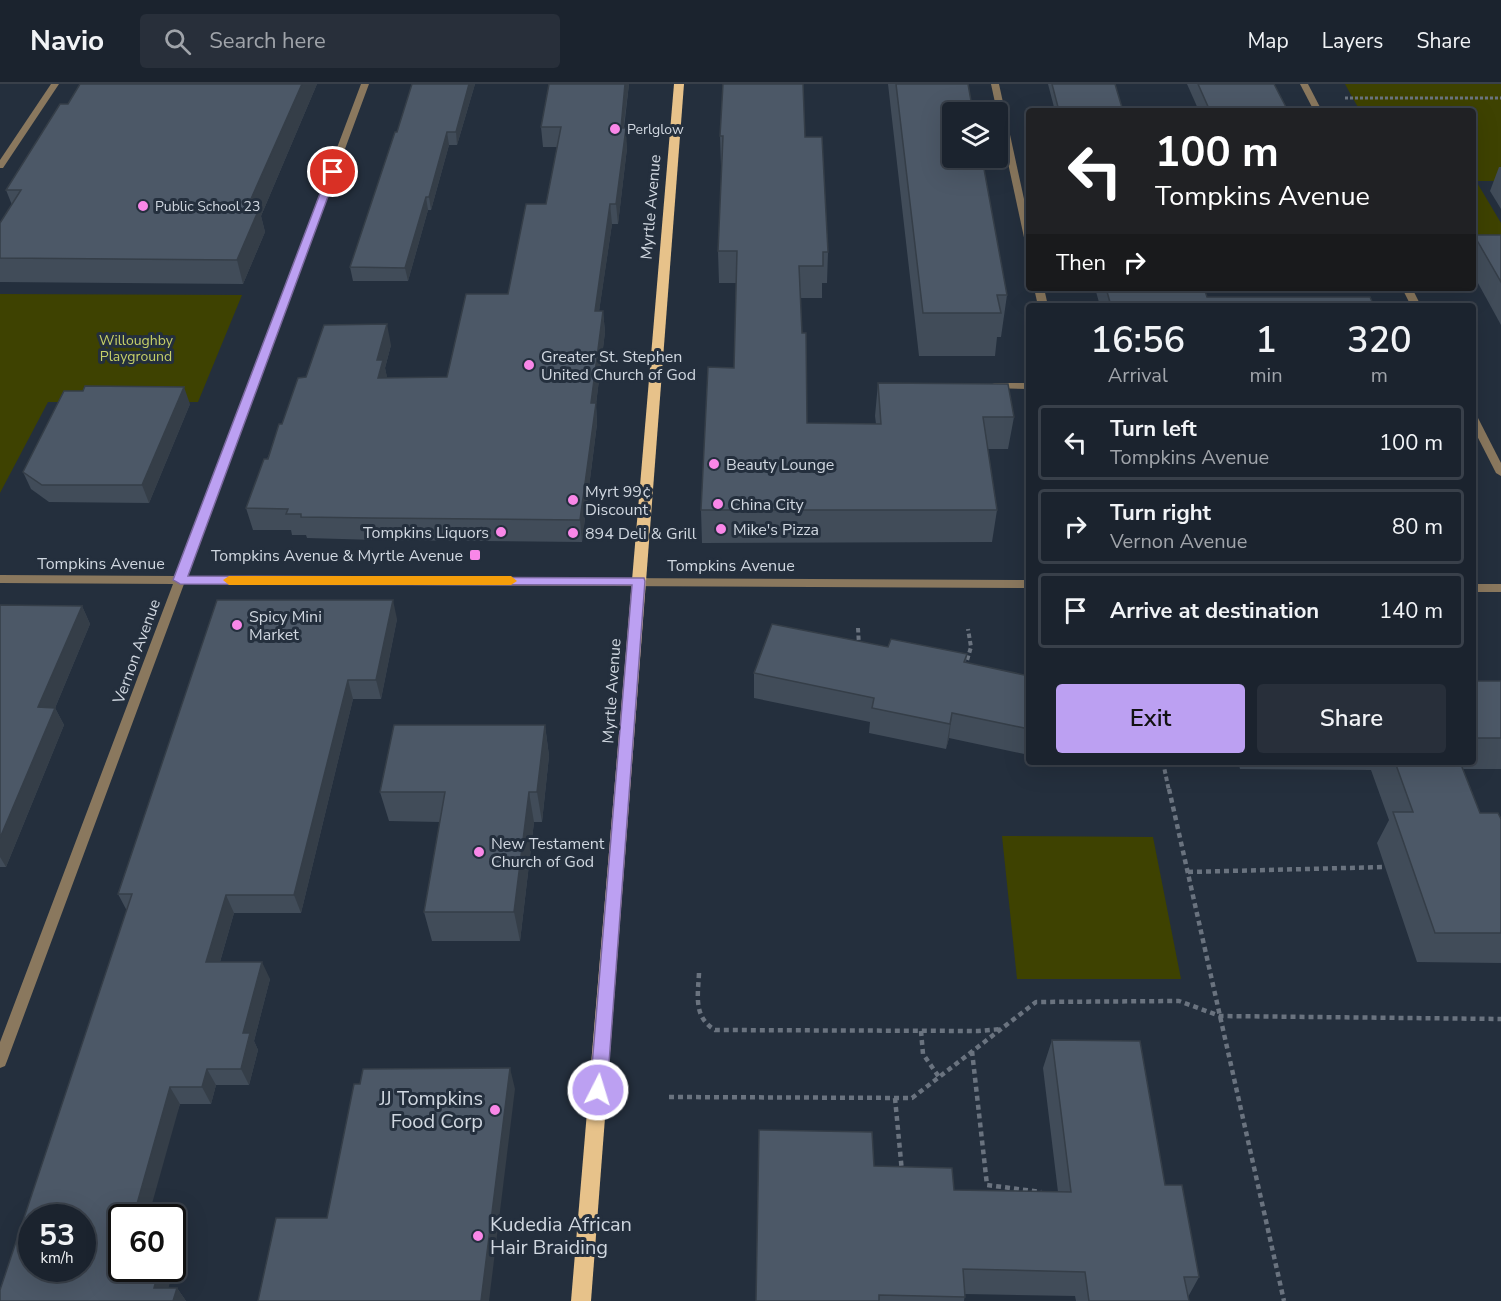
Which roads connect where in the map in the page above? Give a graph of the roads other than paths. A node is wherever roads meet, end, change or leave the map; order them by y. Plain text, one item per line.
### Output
1 (55, 84) edge
2 (365, 84) edge
3 (679, 84) edge
4 (995, 84) edge
5 (1304, 84) edge
6 (1316, 108) edge
7 (0, 166) edge
8 (1026, 228) edge
9 (980, 385) edge
10 (1026, 386) edge
11 (1476, 424) edge
12 (1501, 473) edge
13 (0, 579) edge
14 (180, 580) junction
15 (639, 581) junction
16 (1026, 584) edge
17 (1476, 588) edge
18 (1501, 588) edge
19 (0, 1061) edge
20 (582, 1301) edge

1 - 7 street
2 - 14 street, Vernon Avenue
3 - 15 main road, Myrtle Avenue
4 - 8 street
5 - 6 street
9 - 10 street
11 - 12 street
13 - 14 street, Tompkins Avenue
14 - 15 street, Tompkins Avenue
14 - 19 street, Vernon Avenue
15 - 16 street, Tompkins Avenue
15 - 20 main road, Myrtle Avenue
17 - 18 street

